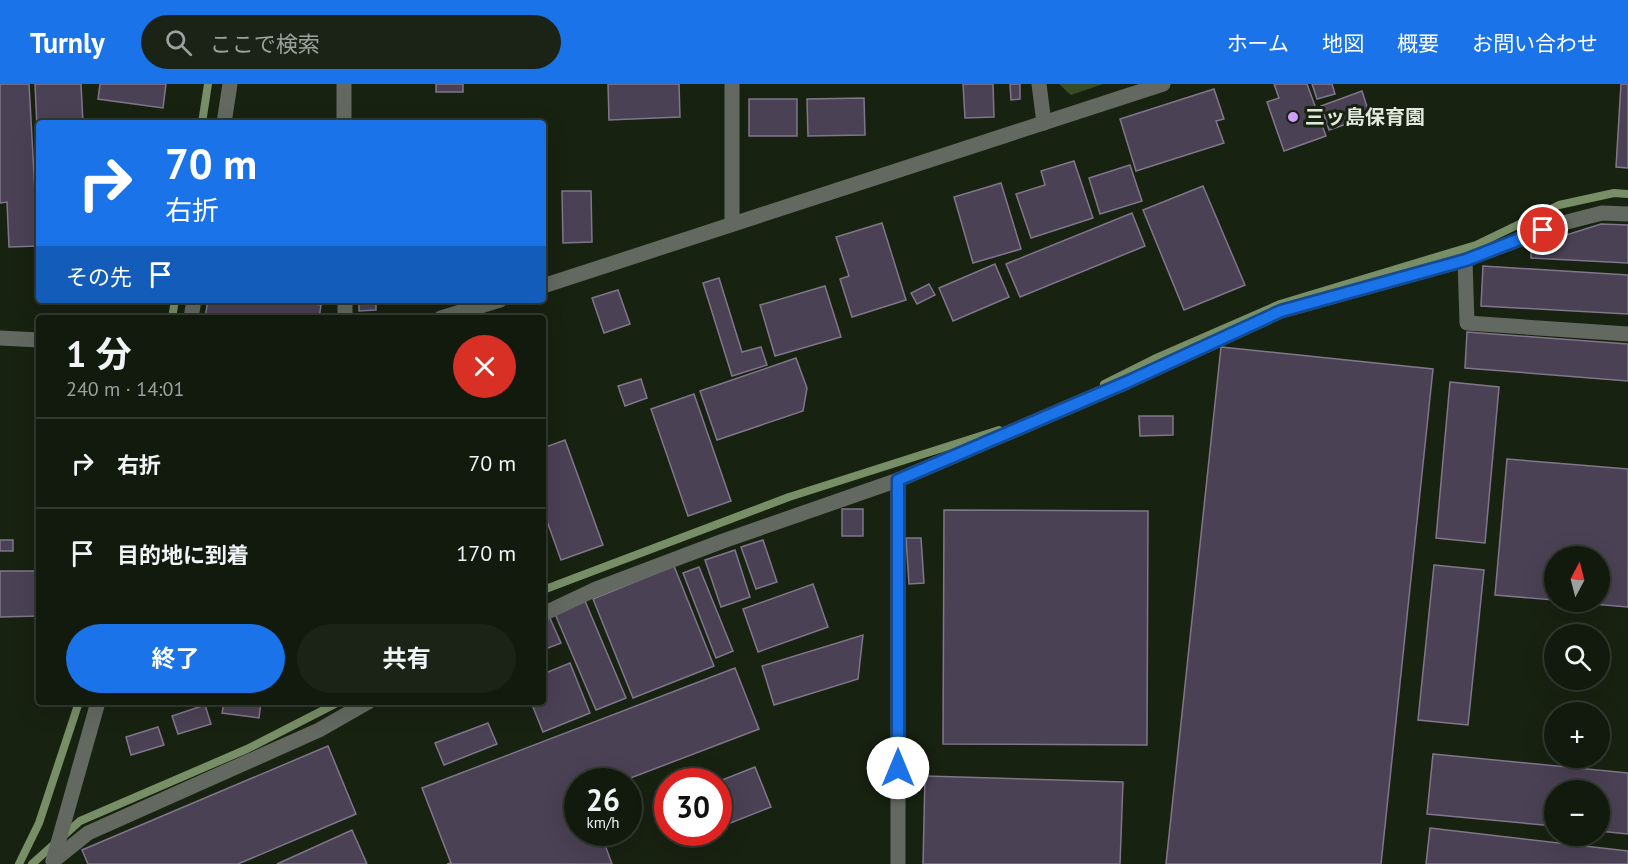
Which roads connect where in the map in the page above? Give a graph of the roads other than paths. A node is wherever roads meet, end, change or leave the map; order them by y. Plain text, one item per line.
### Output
1 (230, 84) edge
2 (344, 84) edge
3 (732, 84) edge
4 (1039, 84) edge
5 (1163, 84) edge
6 (224, 120) edge
7 (344, 120) edge
8 (1044, 123) junction
9 (1628, 214) edge
10 (732, 224) junction
11 (1466, 260) junction
12 (546, 285) edge
13 (490, 303) edge
14 (451, 315) edge
15 (1628, 334) edge
16 (0, 338) edge
17 (36, 340) edge
18 (898, 480) junction
19 (546, 613) edge
20 (97, 705) edge
21 (363, 705) edge
22 (53, 863) edge
23 (898, 864) edge

1 - 6 street
2 - 7 street
3 - 10 street
4 - 8 street
5 - 8 street
8 - 10 street
9 - 11 street
10 - 12 street
11 - 15 street
11 - 18 street
13 - 14 street
16 - 17 street
18 - 19 street
18 - 23 street
20 - 22 street
21 - 22 street

